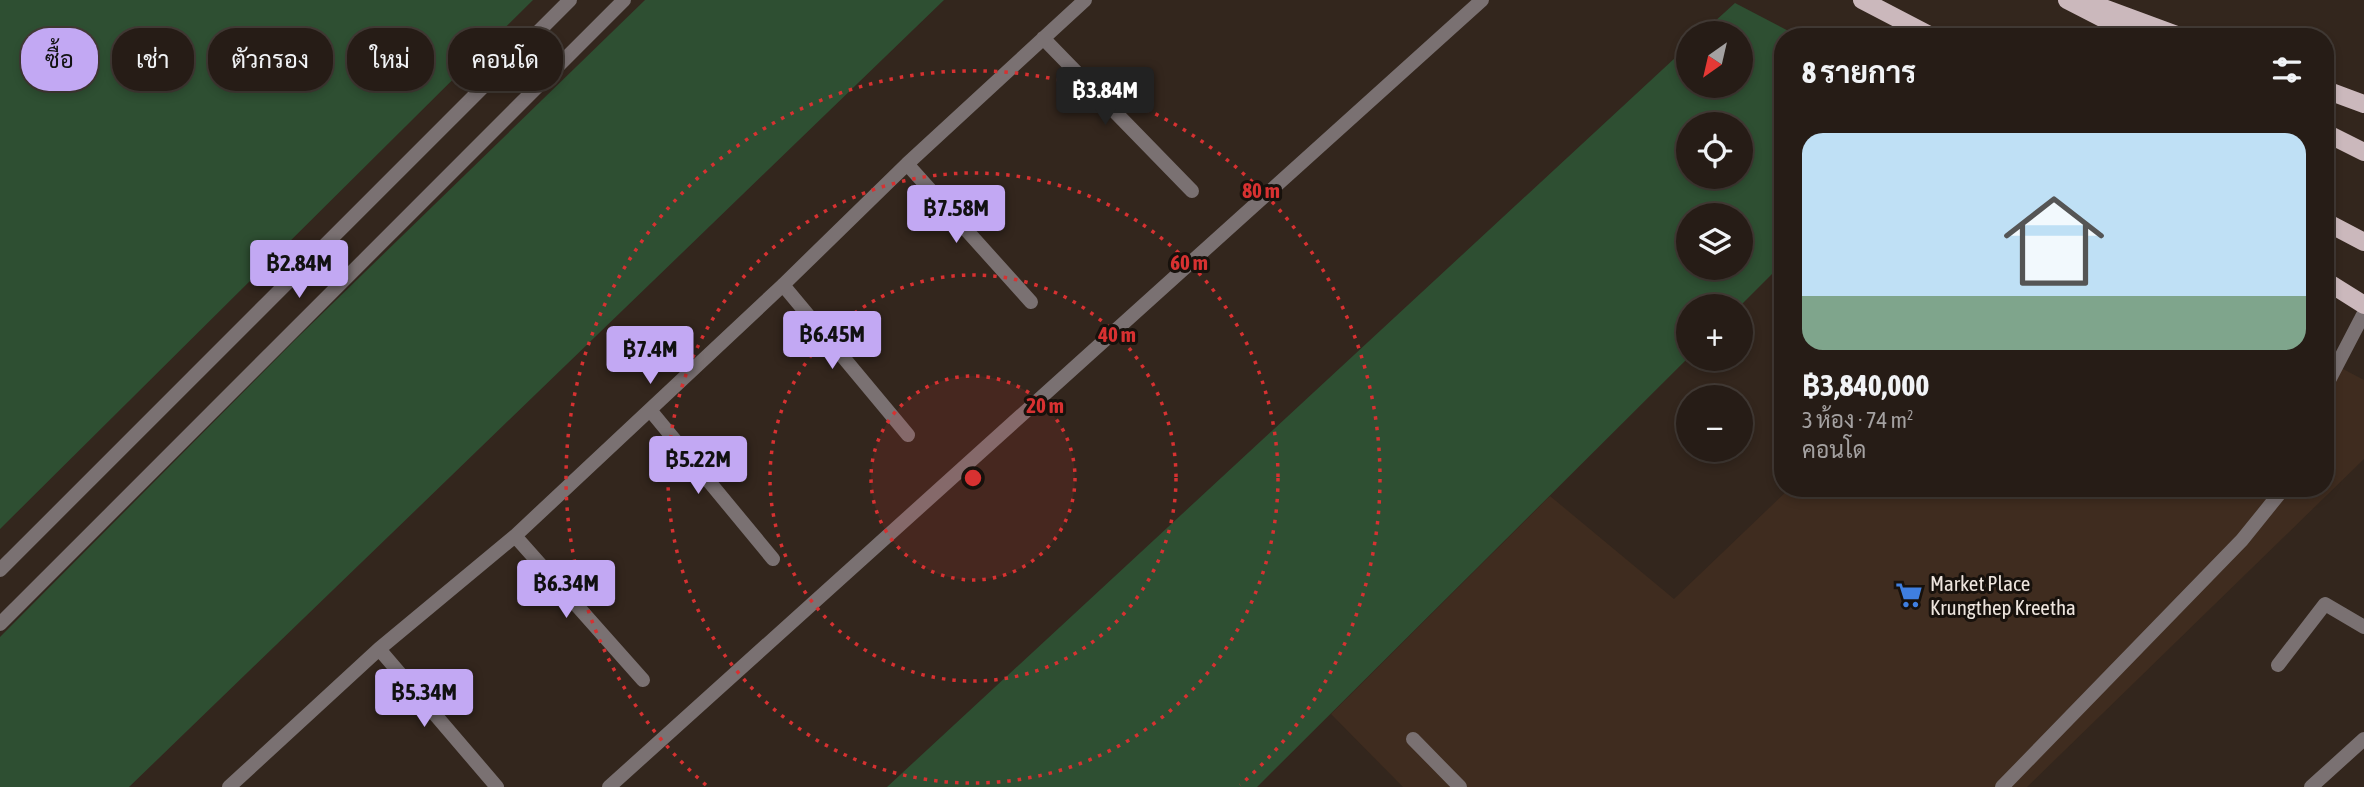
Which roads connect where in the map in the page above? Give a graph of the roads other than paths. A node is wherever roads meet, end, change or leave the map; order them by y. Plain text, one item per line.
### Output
1 (570, 0) edge
2 (624, 0) edge
3 (1084, 0) edge
4 (1482, 0) edge
5 (1862, 0) edge
6 (2067, 0) edge
7 (2082, 0) edge
8 (1916, 28) edge
9 (2121, 28) edge
10 (2158, 28) edge
11 (1043, 38) junction
12 (2334, 93) edge
13 (2364, 104) edge
14 (2334, 136) edge
15 (2364, 152) edge
16 (907, 163) junction
17 (1192, 191) dead end
18 (2334, 226) edge
19 (2364, 242) edge
20 (783, 285) junction
21 (2334, 286) edge
22 (1031, 302) dead end
23 (2364, 305) edge
24 (2364, 313) edge
25 (2334, 371) edge
26 (650, 410) junction
27 (908, 435) dead end
28 (2277, 497) edge
29 (515, 536) junction
30 (774, 559) dead end
31 (0, 570) edge
32 (0, 624) edge
33 (2364, 627) edge
34 (379, 649) junction
35 (2278, 665) dead end
36 (643, 680) dead end
37 (1413, 739) dead end
38 (2364, 739) edge
39 (231, 786) edge
40 (496, 787) edge
41 (609, 787) edge
42 (1460, 787) edge
43 (2002, 787) edge
44 (2311, 787) edge

1 - 31 street
2 - 32 street
3 - 11 street
4 - 41 street
5 - 8 main road
6 - 9 main road
7 - 10 main road
11 - 16 street
11 - 17 street
12 - 13 main road
14 - 15 main road
16 - 20 street
16 - 22 street
18 - 19 main road
20 - 26 street
20 - 27 street
21 - 23 main road
24 - 25 street
26 - 29 street
26 - 30 street
28 - 43 street
29 - 34 street
29 - 36 street
33 - 35 street
34 - 39 street
34 - 40 street
37 - 42 street
38 - 44 street

